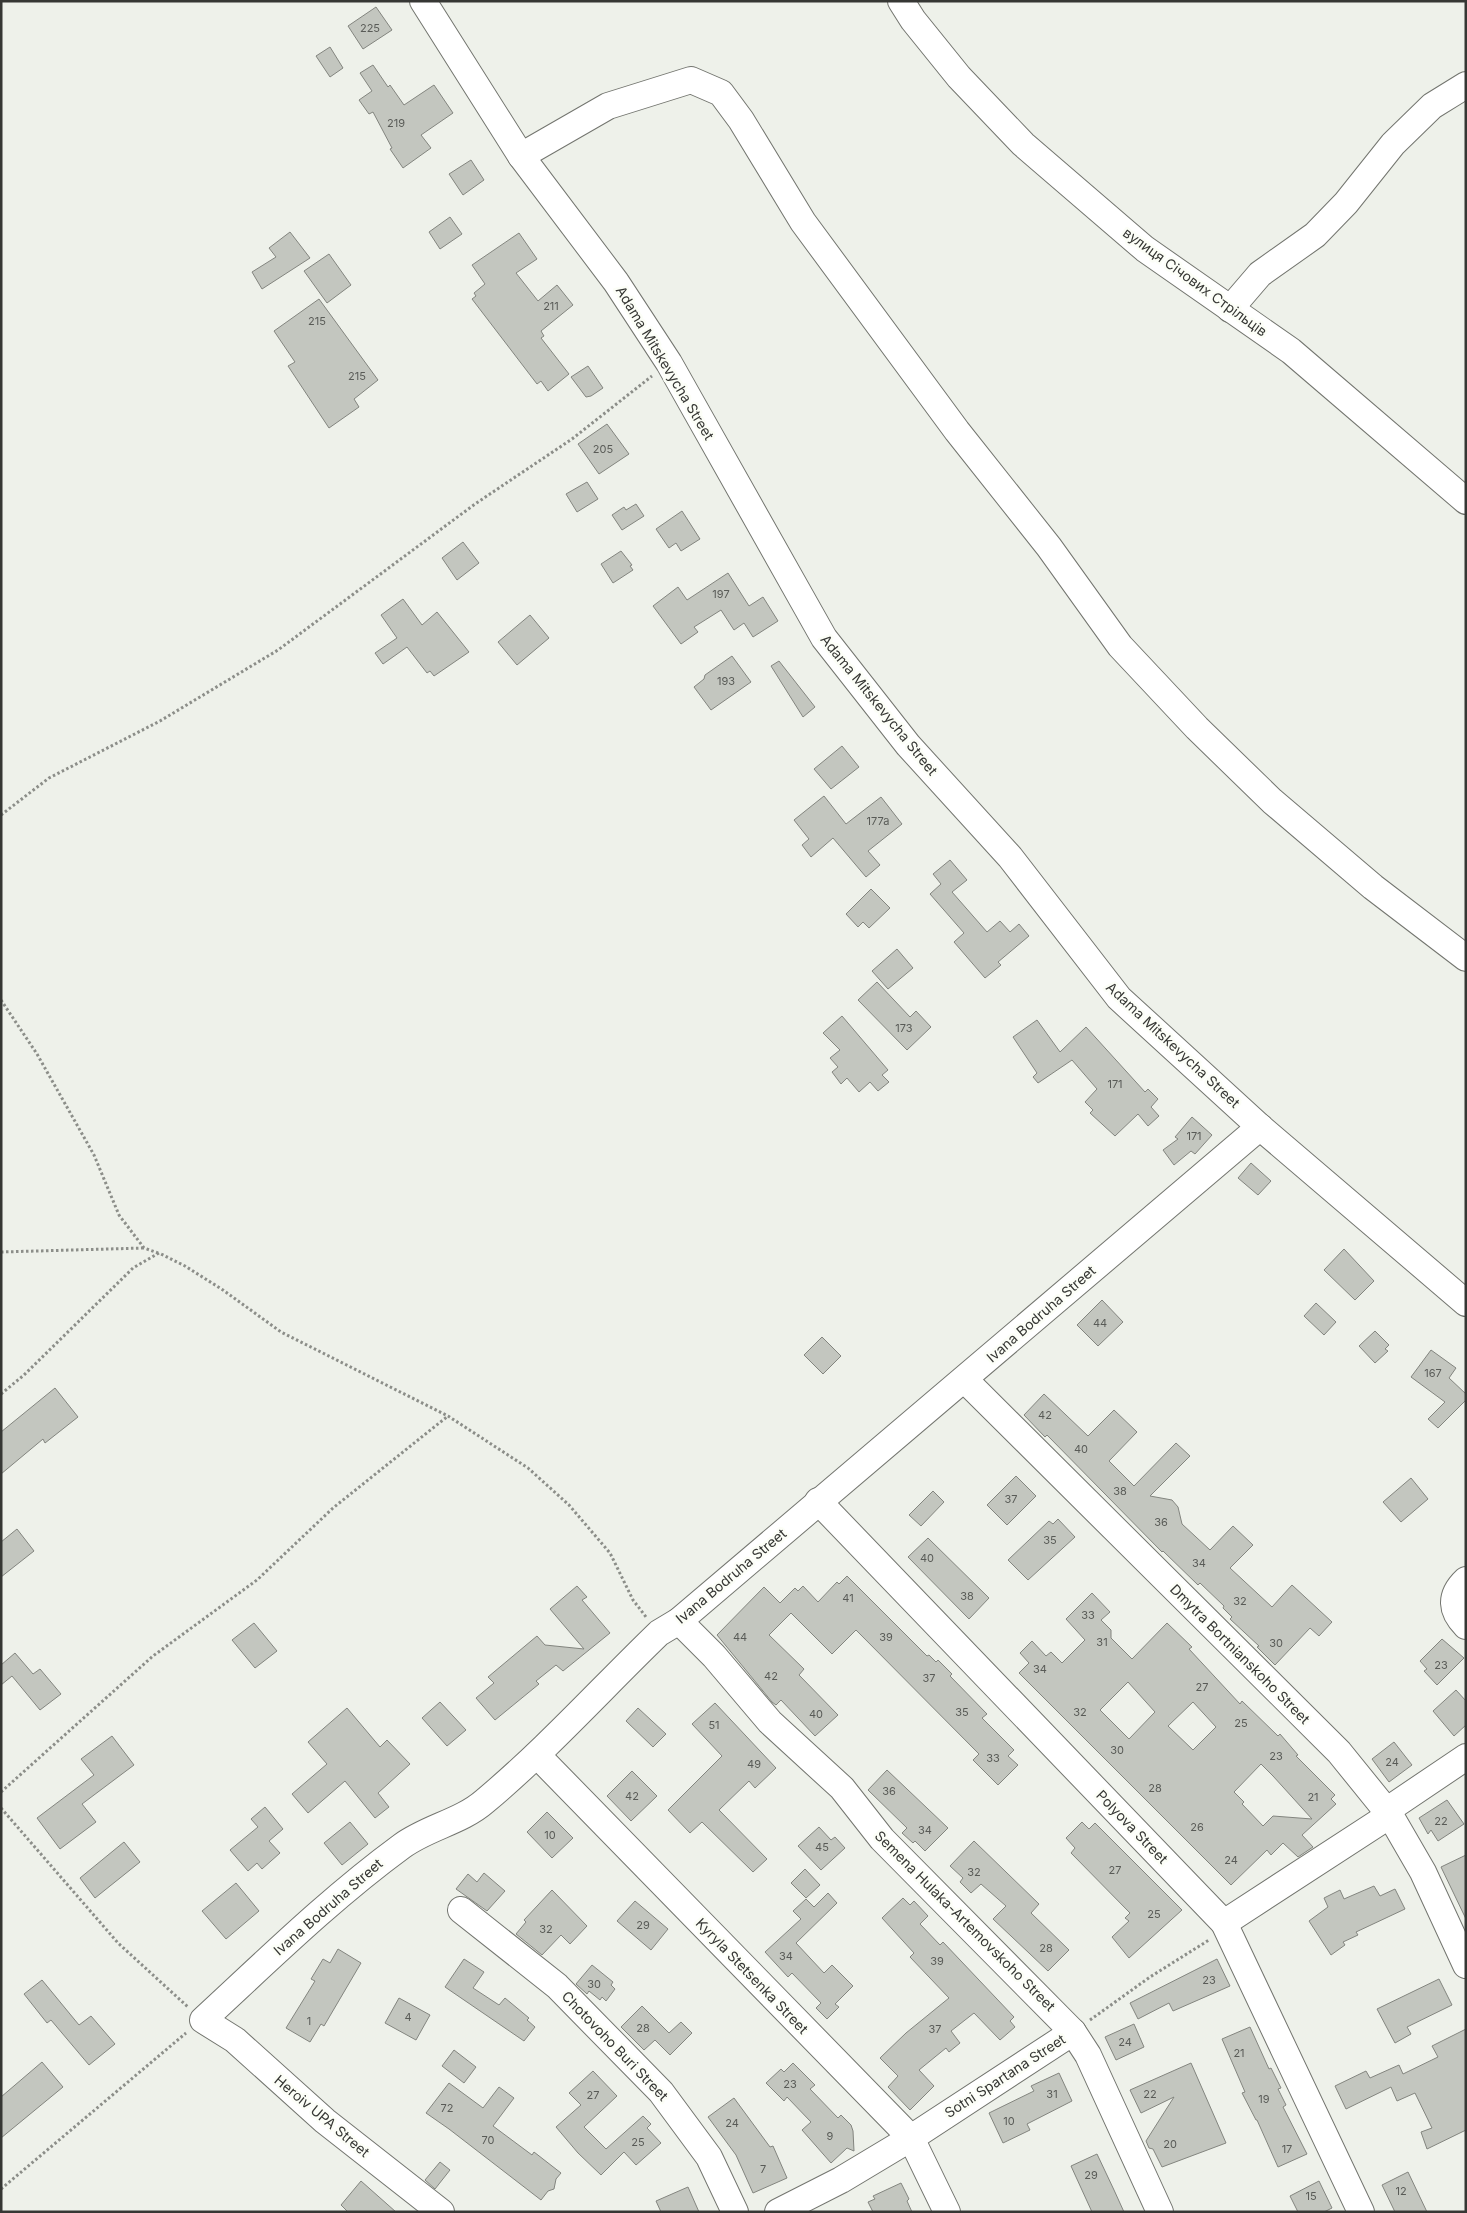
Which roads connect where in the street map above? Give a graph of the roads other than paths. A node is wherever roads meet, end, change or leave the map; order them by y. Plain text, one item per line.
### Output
1 (423, 1) edge
2 (901, 1) edge
3 (1466, 86) edge
4 (521, 156) junction
5 (1230, 309) junction
6 (1466, 501) edge
7 (1466, 958) edge
8 (1260, 1127) junction
9 (1466, 1303) edge
10 (965, 1380) junction
11 (818, 1501) junction
12 (1466, 1580) edge
13 (1466, 1626) edge
14 (669, 1627) junction
15 (537, 1754) junction
16 (1466, 1757) edge
17 (1388, 1813) junction
18 (461, 1910) dead end
19 (1225, 1926) junction
20 (1466, 1965) edge
21 (203, 2020) joint
22 (1073, 2032) junction
23 (911, 2138) junction
24 (441, 2212) edge
25 (735, 2212) edge
26 (778, 2212) edge
27 (947, 2212) edge
28 (1160, 2212) edge
29 (1361, 2212) edge

1 - 4 street, Adama Mitskevycha Street
2 - 5 street, вулиця Січових Стрільців
3 - 5 street
4 - 7 street
4 - 8 street, Adama Mitskevycha Street
5 - 6 street, вулиця Січових Стрільців
8 - 9 street, Adama Mitskevycha Street
8 - 10 street, Ivana Bodruha Street
10 - 11 street, Ivana Bodruha Street
10 - 17 street, Dmytra Bortnianskoho Street
11 - 14 street, Ivana Bodruha Street
11 - 19 street, Polyova Street
12 - 13 street
14 - 15 street, Ivana Bodruha Street
14 - 22 street, Semena Hulaka-Artemovskoho Street
15 - 21 street, Ivana Bodruha Street
15 - 23 street, Kyryla Stetsenka Street
16 - 17 street
17 - 19 street
17 - 20 street, Dmytra Bortnianskoho Street
18 - 25 street, Chotovoho Buri Street
19 - 29 street, Polyova Street
21 - 24 street, Heroiv UPA Street
22 - 23 street, Sotni Spartana Street
22 - 28 street, Semena Hulaka-Artemovskoho Street
23 - 26 street, Sotni Spartana Street
23 - 27 street, Kyryla Stetsenka Street

